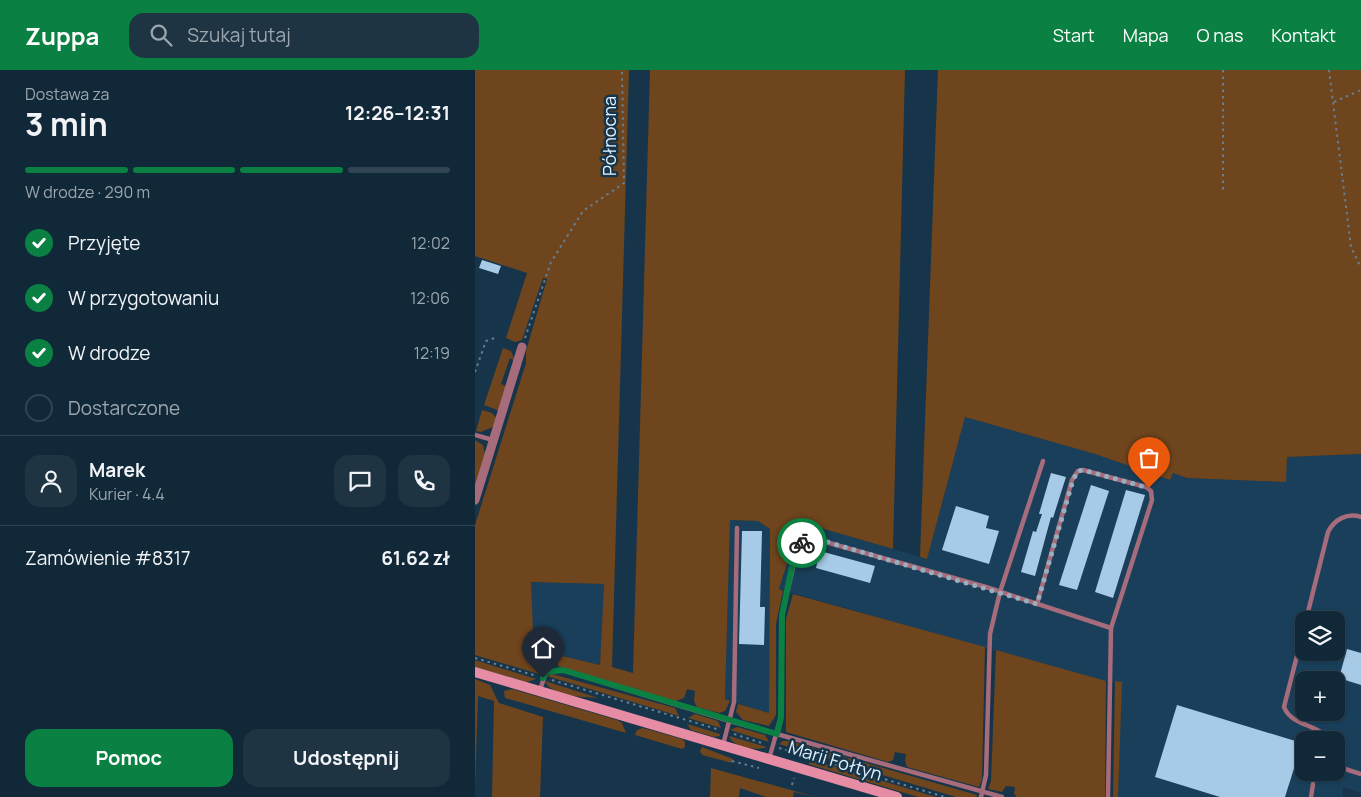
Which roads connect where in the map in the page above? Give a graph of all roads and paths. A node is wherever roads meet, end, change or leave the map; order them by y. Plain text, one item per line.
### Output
1 (622, 70) edge
2 (1223, 70) edge
3 (1329, 70) edge
4 (1361, 90) edge
5 (1334, 102) junction
6 (1223, 190) dead end
7 (1361, 268) edge
8 (495, 338) dead end
9 (522, 347) joint
10 (475, 372) edge
11 (475, 435) edge
12 (494, 441) junction
13 (1043, 461) dead end
14 (475, 500) edge
15 (1361, 517) edge
16 (737, 528) dead end
17 (1000, 592) junction
18 (1037, 604) junction
19 (1308, 611) edge
20 (1111, 628) junction
21 (475, 658) edge
22 (1296, 661) edge
23 (475, 672) edge
24 (543, 678) junction
25 (540, 692) junction
26 (730, 720) junction
27 (1318, 731) edge
28 (727, 733) junction
29 (777, 734) junction
30 (723, 746) junction
31 (773, 746) junction
32 (769, 759) junction
33 (1345, 769) edge
34 (795, 773) dead end
35 (1361, 774) edge
36 (1313, 784) dead end
37 (792, 785) dead end
38 (982, 794) edge
39 (897, 797) edge
40 (945, 797) edge
41 (1002, 797) edge
42 (1108, 797) edge
43 (1311, 797) edge

1 - 9 path, Północna
2 - 6 path
3 - 5 path
4 - 5 path
5 - 7 path
8 - 10 path
9 - 12 street
11 - 12 lane
12 - 14 street
13 - 17 lane
15 - 19 lane
16 - 26 lane
17 - 18 lane
17 - 29 lane
17 - 38 lane
18 - 20 lane
18 - 20 lane
20 - 42 lane
21 - 24 path
22 - 27 lane
23 - 25 street, Marii Fołtyn
24 - 25 lane
24 - 26 lane
24 - 28 path
25 - 30 street, Marii Fołtyn
26 - 28 lane
26 - 29 lane
28 - 30 lane
28 - 31 path
29 - 31 lane
29 - 38 lane
30 - 32 street, Marii Fołtyn
31 - 32 lane
31 - 40 path
32 - 39 street, Marii Fołtyn
33 - 35 lane
34 - 37 path
36 - 43 lane
38 - 41 lane

